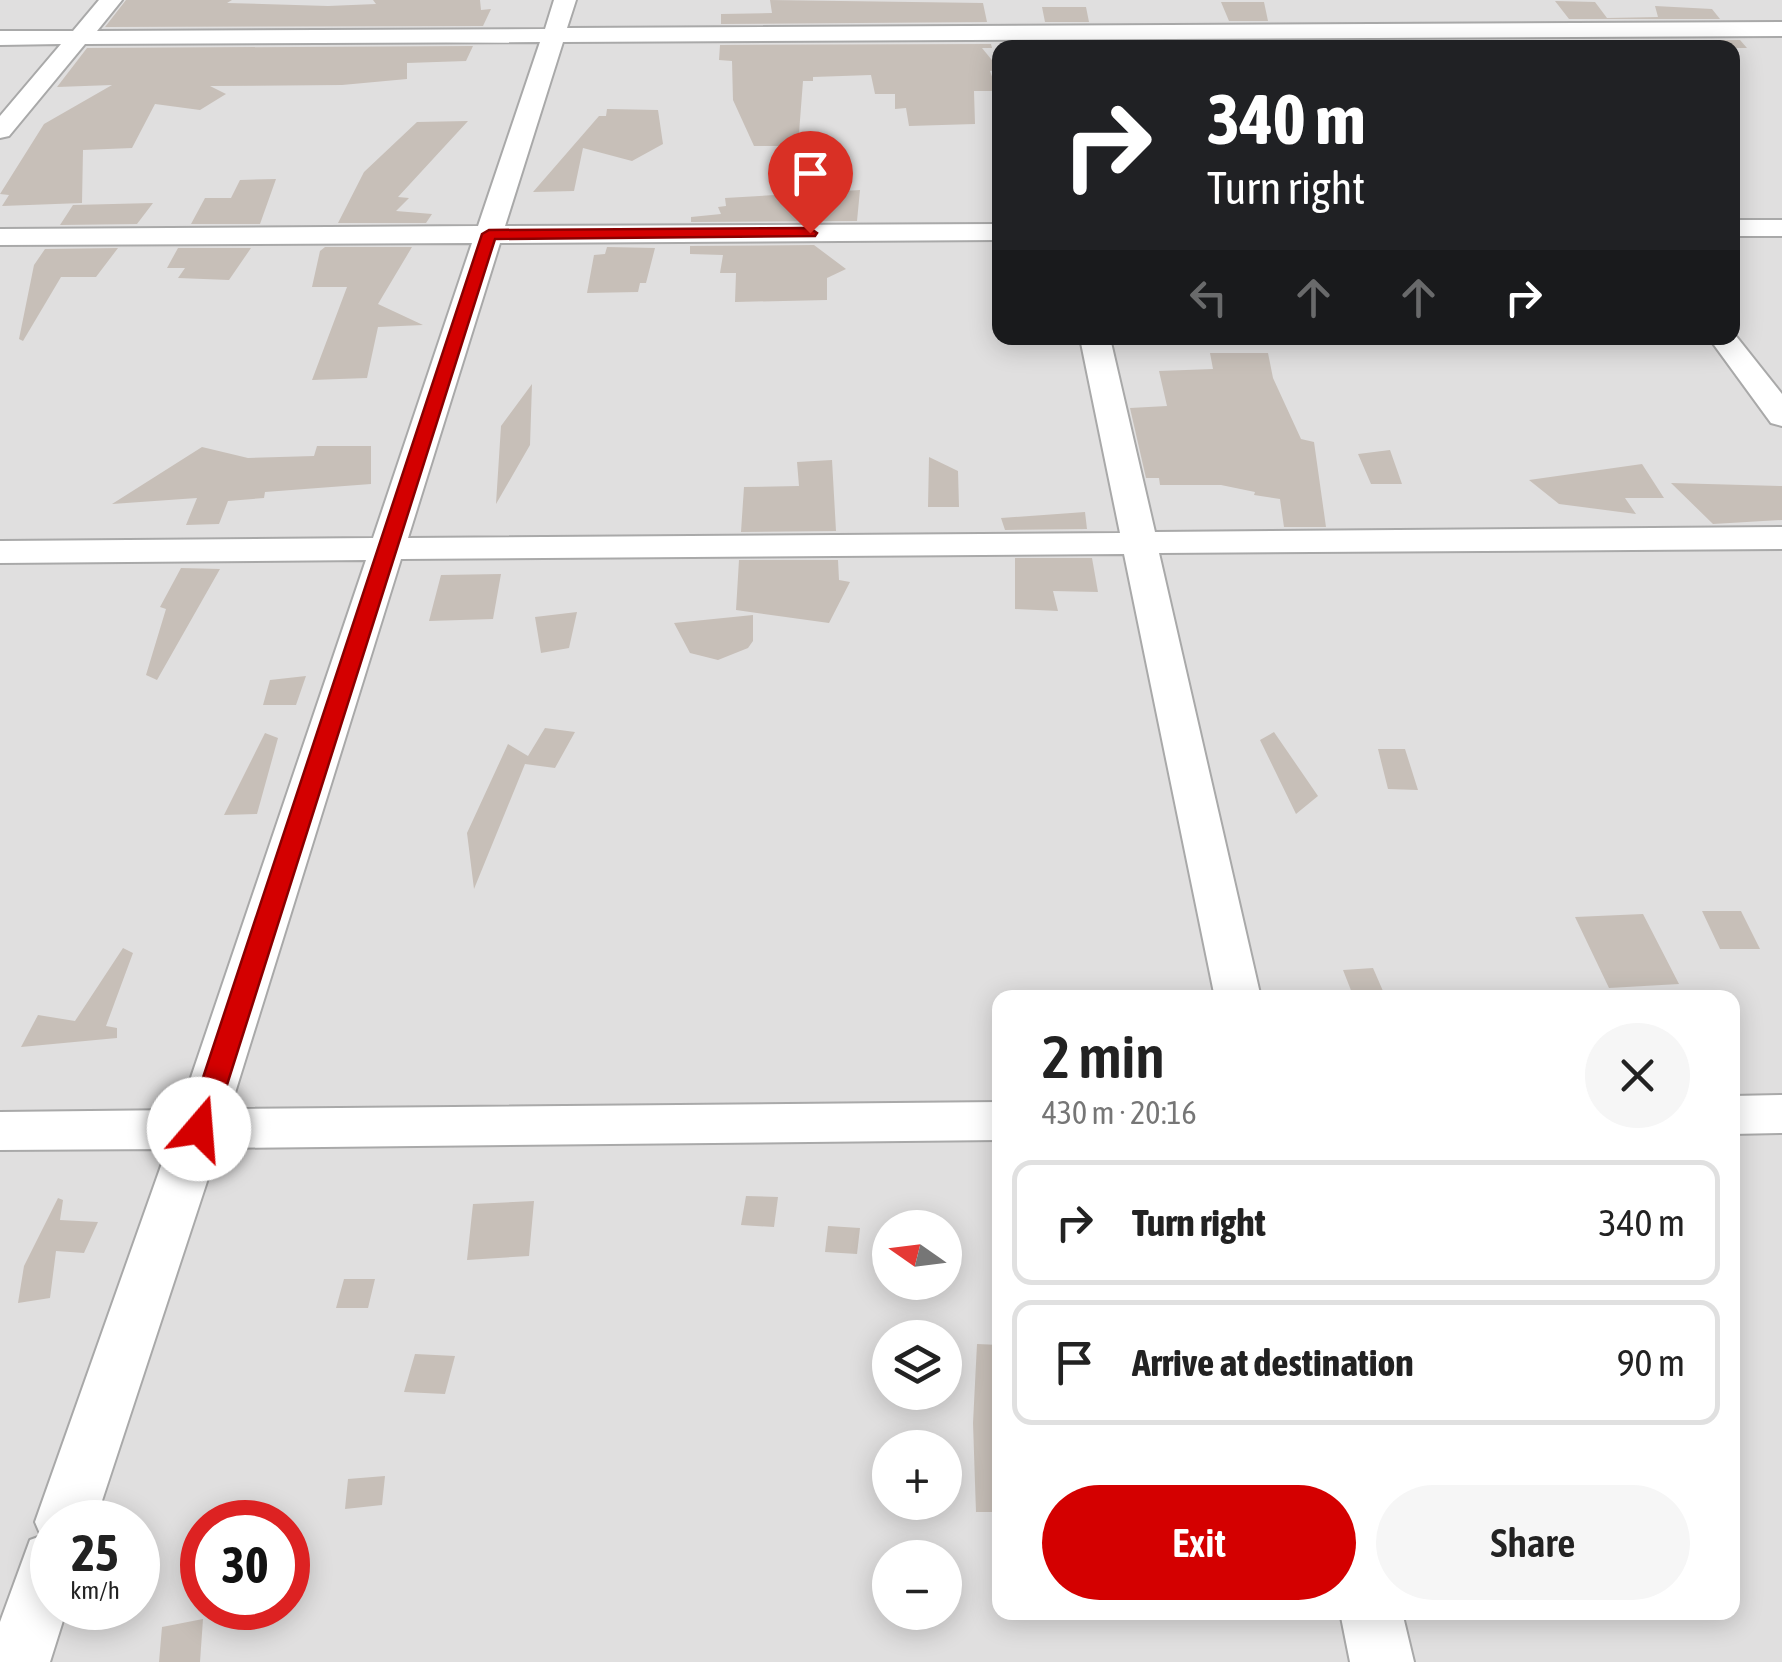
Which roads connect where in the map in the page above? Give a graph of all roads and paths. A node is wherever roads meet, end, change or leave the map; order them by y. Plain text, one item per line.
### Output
1 (111, 0) edge
2 (1472, 0) edge
3 (559, 18) edge
4 (1782, 29) edge
5 (1029, 32) edge
6 (0, 38) edge
7 (79, 38) junction
8 (1501, 39) edge
9 (0, 131) edge
10 (1740, 228) edge
11 (1782, 228) edge
12 (992, 232) edge
13 (489, 234) junction
14 (0, 237) edge
15 (1097, 345) edge
16 (1729, 345) edge
17 (1782, 416) edge
18 (1782, 538) edge
19 (1140, 543) junction
20 (387, 549) junction
21 (0, 552) edge
22 (1236, 990) edge
23 (1740, 1114) edge
24 (1782, 1114) edge
25 (992, 1122) edge
26 (199, 1129) junction
27 (0, 1131) edge
28 (73, 1500) edge
29 (1373, 1620) edge
30 (30, 1626) edge
31 (18, 1662) edge
32 (1382, 1662) edge

1 - 7 street
2 - 8 street
3 - 5 street
3 - 7 street
3 - 13 street
4 - 8 street
5 - 8 street
6 - 7 street
7 - 9 street
10 - 11 street
12 - 13 street
13 - 14 street
13 - 20 street
15 - 19 street
16 - 17 street
18 - 19 street
19 - 20 street
19 - 22 street
20 - 21 street
20 - 26 street
23 - 24 street
25 - 26 street
26 - 27 street
26 - 28 street
29 - 32 street
30 - 31 street

